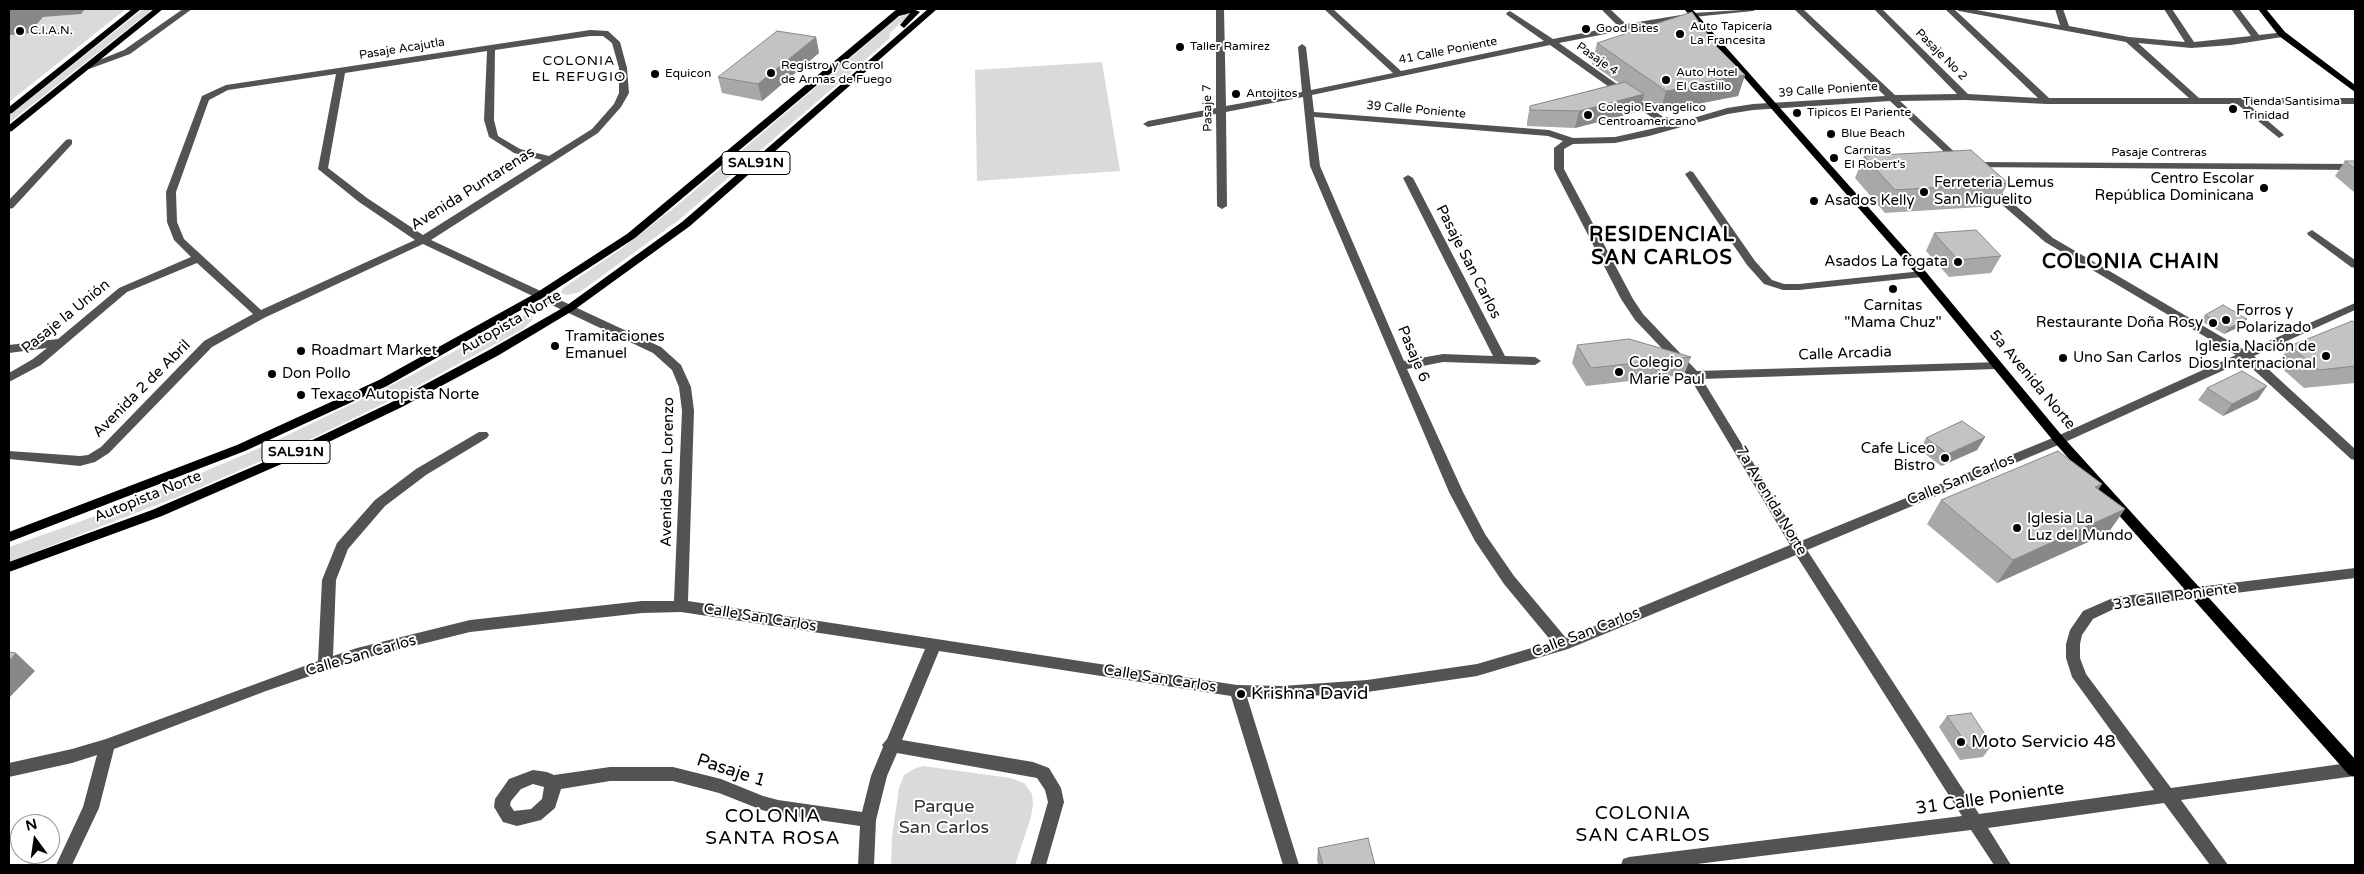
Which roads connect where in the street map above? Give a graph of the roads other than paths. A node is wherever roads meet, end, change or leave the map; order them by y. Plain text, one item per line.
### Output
1 (137, 9) edge
2 (160, 9) edge
3 (188, 9) edge
4 (933, 9) edge
5 (1220, 9) edge
6 (1328, 9) edge
7 (1605, 9) edge
8 (1753, 9) edge
9 (1798, 9) edge
10 (1878, 9) edge
11 (1949, 9) edge
12 (1959, 9) edge
13 (2059, 9) edge
14 (2168, 9) edge
15 (2235, 9) edge
16 (2262, 9) edge
17 (900, 11) edge
18 (1690, 12) edge
19 (1510, 13) dead end
20 (1624, 27) junction
21 (2065, 28) junction
22 (605, 33) joint
23 (2282, 34) junction
24 (2257, 38) junction
25 (899, 39) junction
26 (2129, 40) junction
27 (1550, 42) junction
28 (2191, 44) junction
29 (1302, 47) dead end
30 (491, 48) junction
31 (86, 67) junction
32 (341, 72) junction
33 (1398, 74) junction
34 (2355, 89) edge
35 (1306, 94) junction
36 (1965, 97) junction
37 (1891, 98) junction
38 (2196, 100) junction
39 (2238, 100) junction
40 (2047, 101) junction
41 (2355, 101) edge
42 (1774, 106) junction
43 (1220, 109) junction
44 (9, 110) edge
45 (1309, 114) junction
46 (1148, 124) dead end
47 (1670, 126) junction
48 (9, 129) edge
49 (2279, 135) dead end
50 (1572, 140) junction
51 (69, 142) dead end
52 (550, 158) junction
53 (1963, 165) junction
54 (2355, 167) edge
55 (1690, 174) dead end
56 (1408, 178) dead end
57 (9, 206) edge
58 (1222, 206) dead end
59 (2312, 233) dead end
60 (423, 240) junction
61 (199, 258) junction
62 (2355, 265) edge
63 (1922, 274) junction
64 (540, 295) junction
65 (2355, 306) edge
66 (570, 308) junction
67 (260, 314) junction
68 (61, 342) junction
69 (9, 349) edge
70 (2246, 356) junction
71 (1501, 360) junction
72 (1535, 361) dead end
73 (1996, 365) junction
74 (1400, 366) junction
75 (1694, 375) junction
76 (9, 378) edge
77 (483, 435) dead end
78 (2059, 440) junction
79 (9, 456) edge
80 (2355, 456) edge
81 (9, 537) edge
82 (1798, 547) junction
83 (9, 567) edge
84 (2355, 573) edge
85 (2195, 593) junction
86 (681, 606) junction
87 (1563, 645) junction
88 (934, 646) junction
89 (325, 666) junction
90 (1237, 691) junction
91 (108, 745) junction
92 (890, 745) junction
93 (9, 770) edge
94 (2355, 770) edge
95 (551, 783) dead end
96 (2167, 795) junction
97 (868, 820) junction
98 (1976, 822) junction
99 (64, 865) edge
100 (866, 865) edge
101 (1038, 865) edge
102 (1290, 865) edge
103 (1629, 865) edge
104 (2003, 865) edge
105 (2220, 865) edge

1 - 44 main road
2 - 31 main road
3 - 31 street
4 - 25 main road, Autopista Norte / SAL91N
5 - 43 street, Pasaje 7
6 - 33 street
7 - 20 street
8 - 18 street, 41 Calle Poniente
9 - 37 street
10 - 36 street, Pasaje No 2
11 - 40 street
12 - 21 street
13 - 21 street
14 - 28 street
15 - 24 street
16 - 23 main road
17 - 25 main road
17 - 64 main road, Autopista Norte / SAL91N
18 - 20 street, 41 Calle Poniente
18 - 42 main road, 5a Avenida Norte
19 - 27 street, Pasaje 4
20 - 27 street, 41 Calle Poniente
21 - 26 street
22 - 30 street, Pasaje Acajutla
22 - 52 street, Avenida Puntarenas
23 - 24 street
23 - 34 main road
24 - 28 street
25 - 66 main road, Autopista Norte / SAL91N
26 - 28 street
26 - 38 street
27 - 33 street, 41 Calle Poniente
27 - 47 street, Pasaje 4
29 - 35 street, Pasaje 6
30 - 32 street, Pasaje Acajutla
30 - 52 street
31 - 48 main road
32 - 60 street, Avenida San Lorenzo
32 - 61 street, Pasaje Acajutla
33 - 35 street, 41 Calle Poniente
35 - 43 street, 41 Calle Poniente
35 - 45 street, Pasaje 6
36 - 37 street, 39 Calle Poniente
36 - 40 street, 39 Calle Poniente
37 - 42 street, 39 Calle Poniente
37 - 53 street
38 - 39 street, 39 Calle Poniente
38 - 40 street, 39 Calle Poniente
39 - 41 street, 39 Calle Poniente
39 - 49 street
42 - 47 street, 39 Calle Poniente
42 - 63 main road, 5a Avenida Norte
43 - 46 street, 41 Calle Poniente
43 - 58 street, Pasaje 7
45 - 50 street, 39 Calle Poniente
45 - 74 street, Pasaje 6
47 - 50 street, 39 Calle Poniente
50 - 75 street, 7a Avenida Norte
51 - 57 street
52 - 60 street, Avenida Puntarenas
53 - 54 street, Pasaje Contreras
53 - 70 street
55 - 63 street
56 - 71 street, Pasaje San Carlos
59 - 62 street
60 - 64 street, Avenida San Lorenzo
60 - 67 street, Avenida Puntarenas
61 - 67 street
61 - 68 street, Pasaje la Unión
63 - 73 main road, 5a Avenida Norte
64 - 66 street, Avenida San Lorenzo
64 - 81 main road, Autopista Norte / SAL91N
65 - 70 street, Calle San Carlos
66 - 83 main road, Autopista Norte / SAL91N
66 - 86 street, Avenida San Lorenzo
67 - 79 street, Avenida 2 de Abril
68 - 69 street
68 - 76 street, Pasaje la Unión
70 - 78 street, Calle San Carlos
70 - 80 street
71 - 72 street
71 - 74 street
73 - 75 street, Calle Arcadia
73 - 78 main road, 5a Avenida Norte
74 - 87 street, Pasaje 6
75 - 82 street, 7a Avenida Norte
77 - 89 street
78 - 82 street, Calle San Carlos
78 - 85 main road, 5a Avenida Norte
82 - 87 street, Calle San Carlos
82 - 98 street, 7a Avenida Norte
84 - 85 street, 33 Calle Poniente
85 - 94 main road, 5a Avenida Norte
85 - 96 street, 33 Calle Poniente
86 - 88 street, Calle San Carlos
86 - 89 street, Calle San Carlos
87 - 90 street, Calle San Carlos
88 - 90 street, Calle San Carlos
88 - 92 street
89 - 91 street, Calle San Carlos
90 - 102 street
91 - 93 street, Calle San Carlos
91 - 99 street
92 - 97 street
92 - 101 street
94 - 96 street, 31 Calle Poniente
95 - 97 street, Pasaje 1
96 - 98 street, 31 Calle Poniente
96 - 105 street, 33 Calle Poniente
97 - 100 street
98 - 103 street, 31 Calle Poniente
98 - 104 street, 7a Avenida Norte

